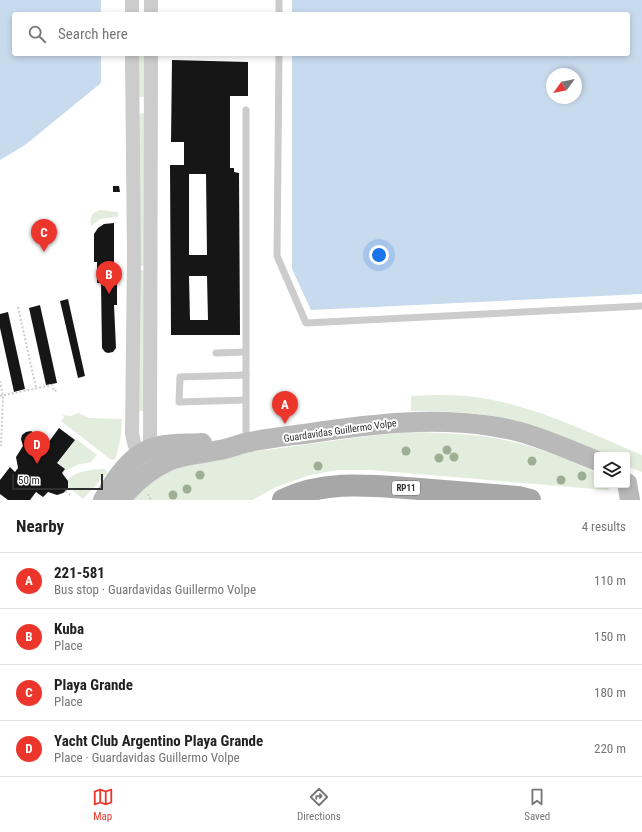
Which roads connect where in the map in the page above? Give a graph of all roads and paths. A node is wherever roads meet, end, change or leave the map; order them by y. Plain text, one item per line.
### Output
1 (132, 0) edge
2 (151, 0) edge
3 (279, 0) edge
4 (132, 12) edge
5 (151, 12) edge
6 (279, 12) edge
7 (132, 56) edge
8 (151, 56) edge
9 (279, 56) edge
10 (246, 110) dead end
11 (642, 306) edge
12 (18, 307) dead end
13 (246, 352) junction
14 (216, 353) dead end
15 (246, 375) junction
16 (0, 380) edge
17 (36, 388) junction
18 (57, 390) dead end
19 (0, 396) edge
20 (3, 396) junction
21 (246, 400) junction
22 (246, 443) junction
23 (0, 445) edge
24 (144, 451) junction
25 (594, 460) edge
26 (152, 470) junction
27 (630, 473) edge
28 (642, 476) edge
29 (628, 488) edge
30 (104, 500) edge
31 (120, 500) edge
32 (283, 500) edge
33 (328, 500) edge
34 (391, 500) edge
35 (530, 500) edge
36 (630, 500) edge

1 - 4 street
2 - 5 street
3 - 6 lane
7 - 24 street
8 - 24 street
9 - 11 lane
10 - 13 lane
12 - 17 path
13 - 14 lane
13 - 15 lane
15 - 21 lane
15 - 21 lane
16 - 20 path
17 - 18 path
17 - 20 path
19 - 20 path
20 - 23 path
21 - 22 lane
22 - 24 main road, Guardavidas Guillermo Volpe
22 - 25 main road, Guardavidas Guillermo Volpe
22 - 26 main road, Guardavidas Guillermo Volpe
24 - 26 street
24 - 30 main road
26 - 31 main road, Guardavidas Guillermo Volpe
27 - 28 main road
29 - 36 main road
32 - 35 main road, RP11
33 - 34 main road, RP11

